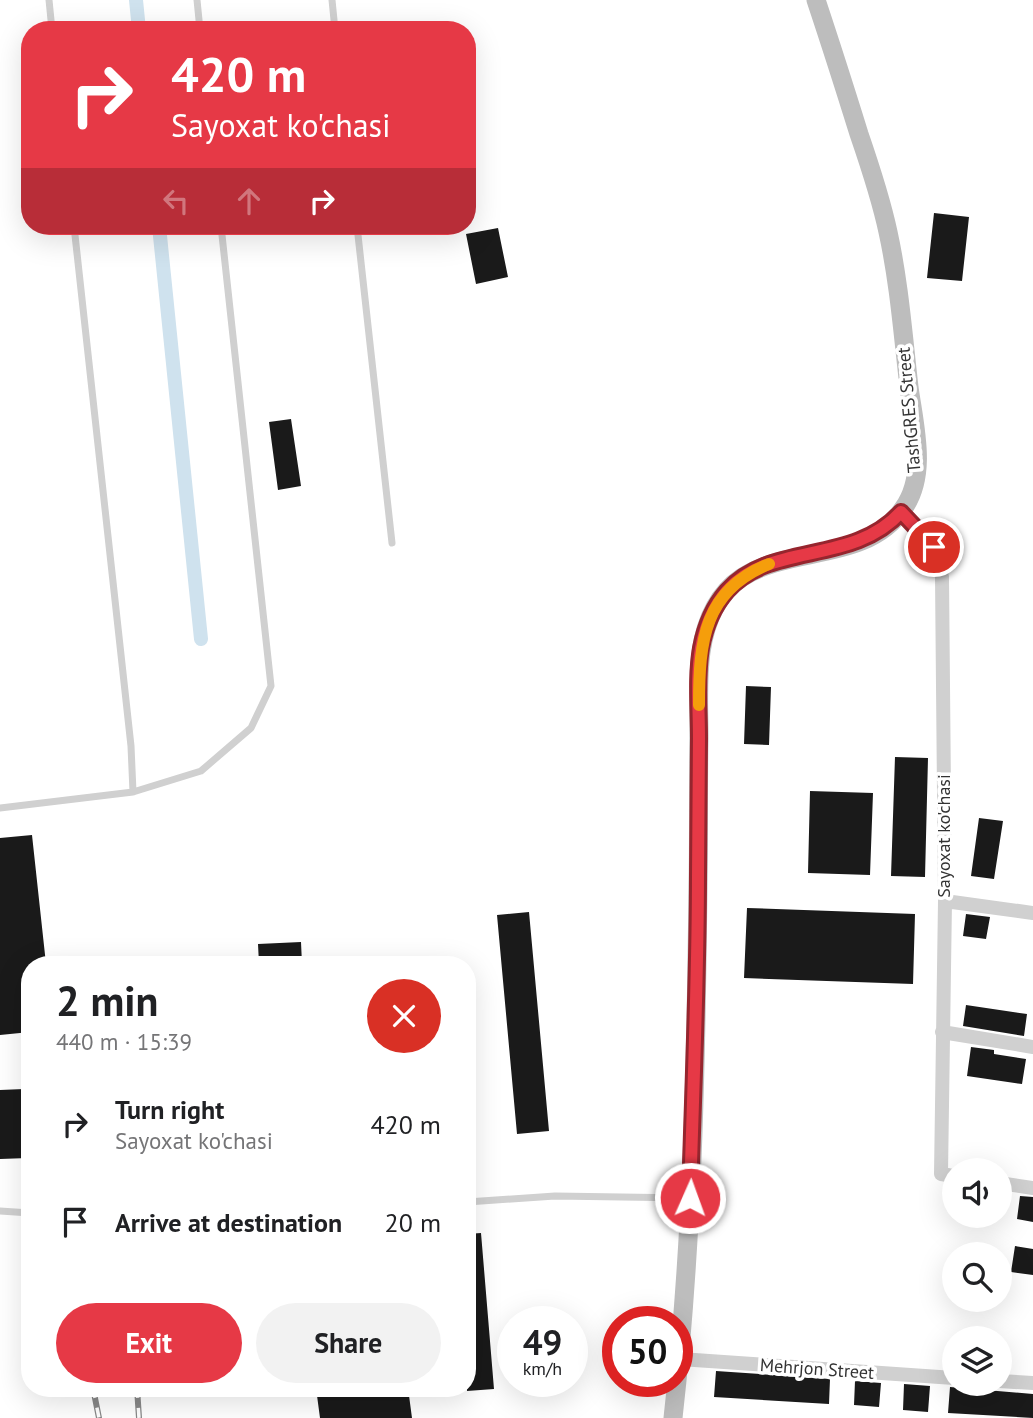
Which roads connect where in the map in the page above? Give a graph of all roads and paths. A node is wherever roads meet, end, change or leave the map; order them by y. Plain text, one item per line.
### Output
1 (49, 0) edge
2 (197, 0) edge
3 (332, 0) edge
4 (816, 0) edge
5 (51, 21) edge
6 (199, 21) edge
7 (334, 21) edge
8 (75, 235) edge
9 (222, 235) edge
10 (358, 235) edge
11 (901, 512) junction
12 (392, 543) dead end
13 (133, 792) junction
14 (0, 808) edge
15 (945, 901) junction
16 (1033, 913) edge
17 (942, 1032) junction
18 (1033, 1047) edge
19 (942, 1158) edge
20 (1012, 1185) edge
21 (1033, 1188) edge
22 (690, 1198) junction
23 (476, 1201) edge
24 (0, 1211) edge
25 (21, 1212) edge
26 (683, 1306) edge
27 (693, 1360) edge
28 (942, 1377) edge
29 (1012, 1382) edge
30 (1033, 1383) edge
31 (675, 1397) edge
32 (673, 1418) edge

1 - 5 lane
2 - 6 lane
3 - 7 lane
4 - 11 main road, TashGRES Street
8 - 13 lane
9 - 13 lane
10 - 12 lane
11 - 15 street, Sayoxat ko'chasi
11 - 22 main road, TashGRES Street
13 - 14 lane
15 - 16 street
15 - 17 street, Sayoxat ko'chasi
17 - 18 street
17 - 19 street, Sayoxat ko'chasi
20 - 21 street
22 - 23 lane
22 - 26 main road, TashGRES Street
24 - 25 lane
27 - 28 street, Mehrjon Street
29 - 30 street
31 - 32 main road, TashGRES Street

